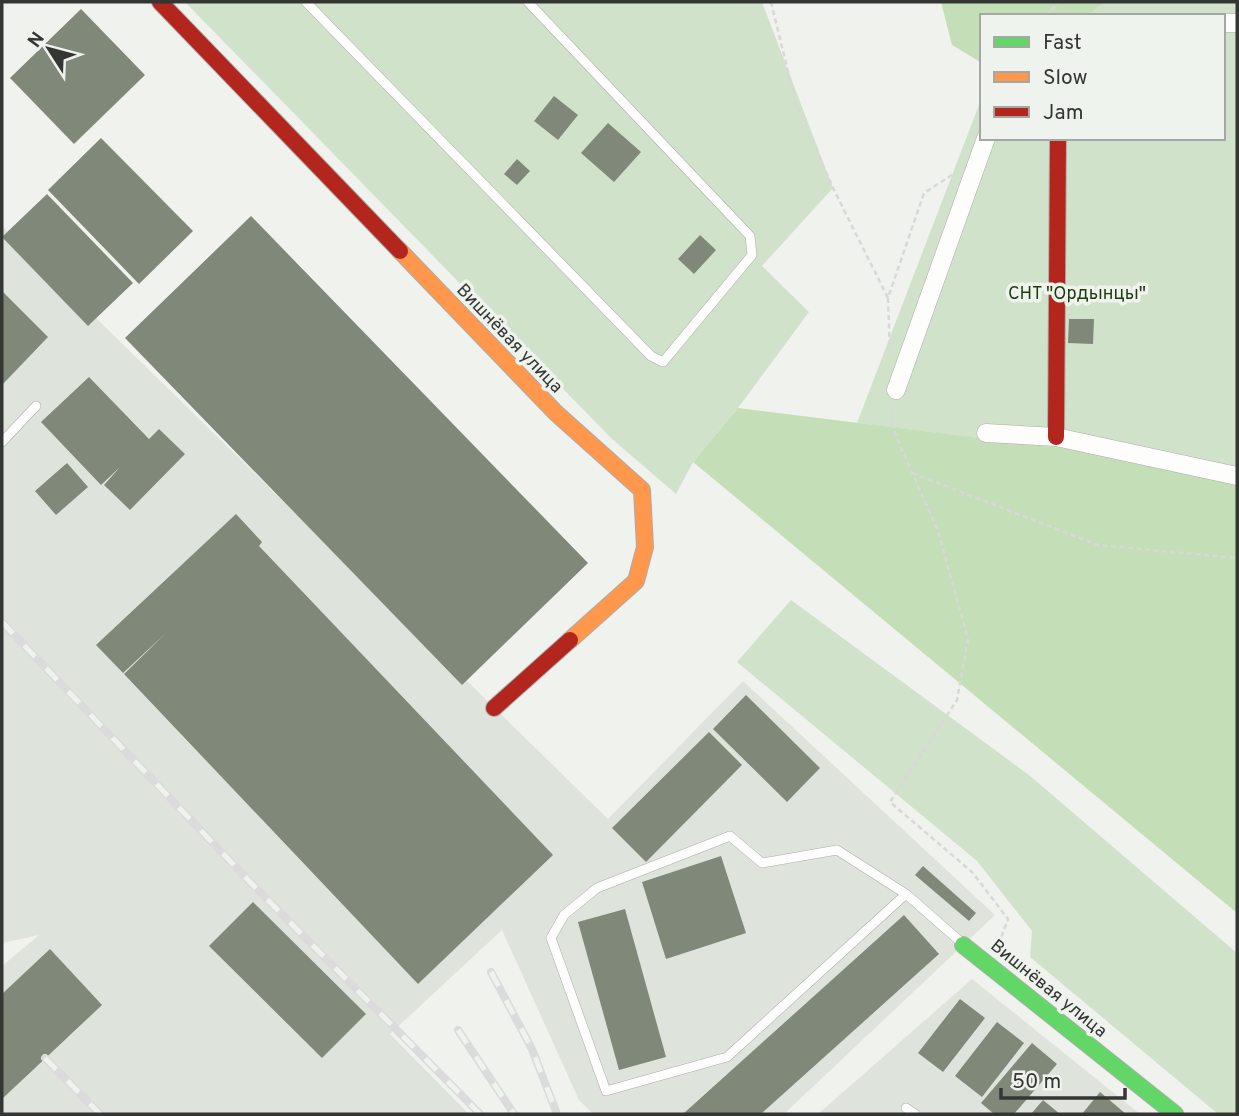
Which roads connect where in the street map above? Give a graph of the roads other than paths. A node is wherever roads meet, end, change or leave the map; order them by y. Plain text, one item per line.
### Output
1 (160, 2) edge
2 (306, 2) edge
3 (528, 2) edge
4 (985, 140) edge
5 (1058, 140) edge
6 (894, 396) road end
7 (36, 406) dead end
8 (986, 433) dead end
9 (1056, 437) junction
10 (2, 442) edge
11 (1237, 476) edge
12 (494, 708) dead end
13 (906, 894) junction
14 (963, 945) joint
15 (906, 1108) dead end
16 (915, 1114) edge
17 (1175, 1114) edge

1 - 12 street, Вишнёвая улица
2 - 3 lane
4 - 6 street
5 - 9 street
7 - 10 lane
8 - 9 street
9 - 11 street
13 - 13 lane
13 - 14 lane
14 - 17 street, Вишнёвая улица
15 - 16 lane

